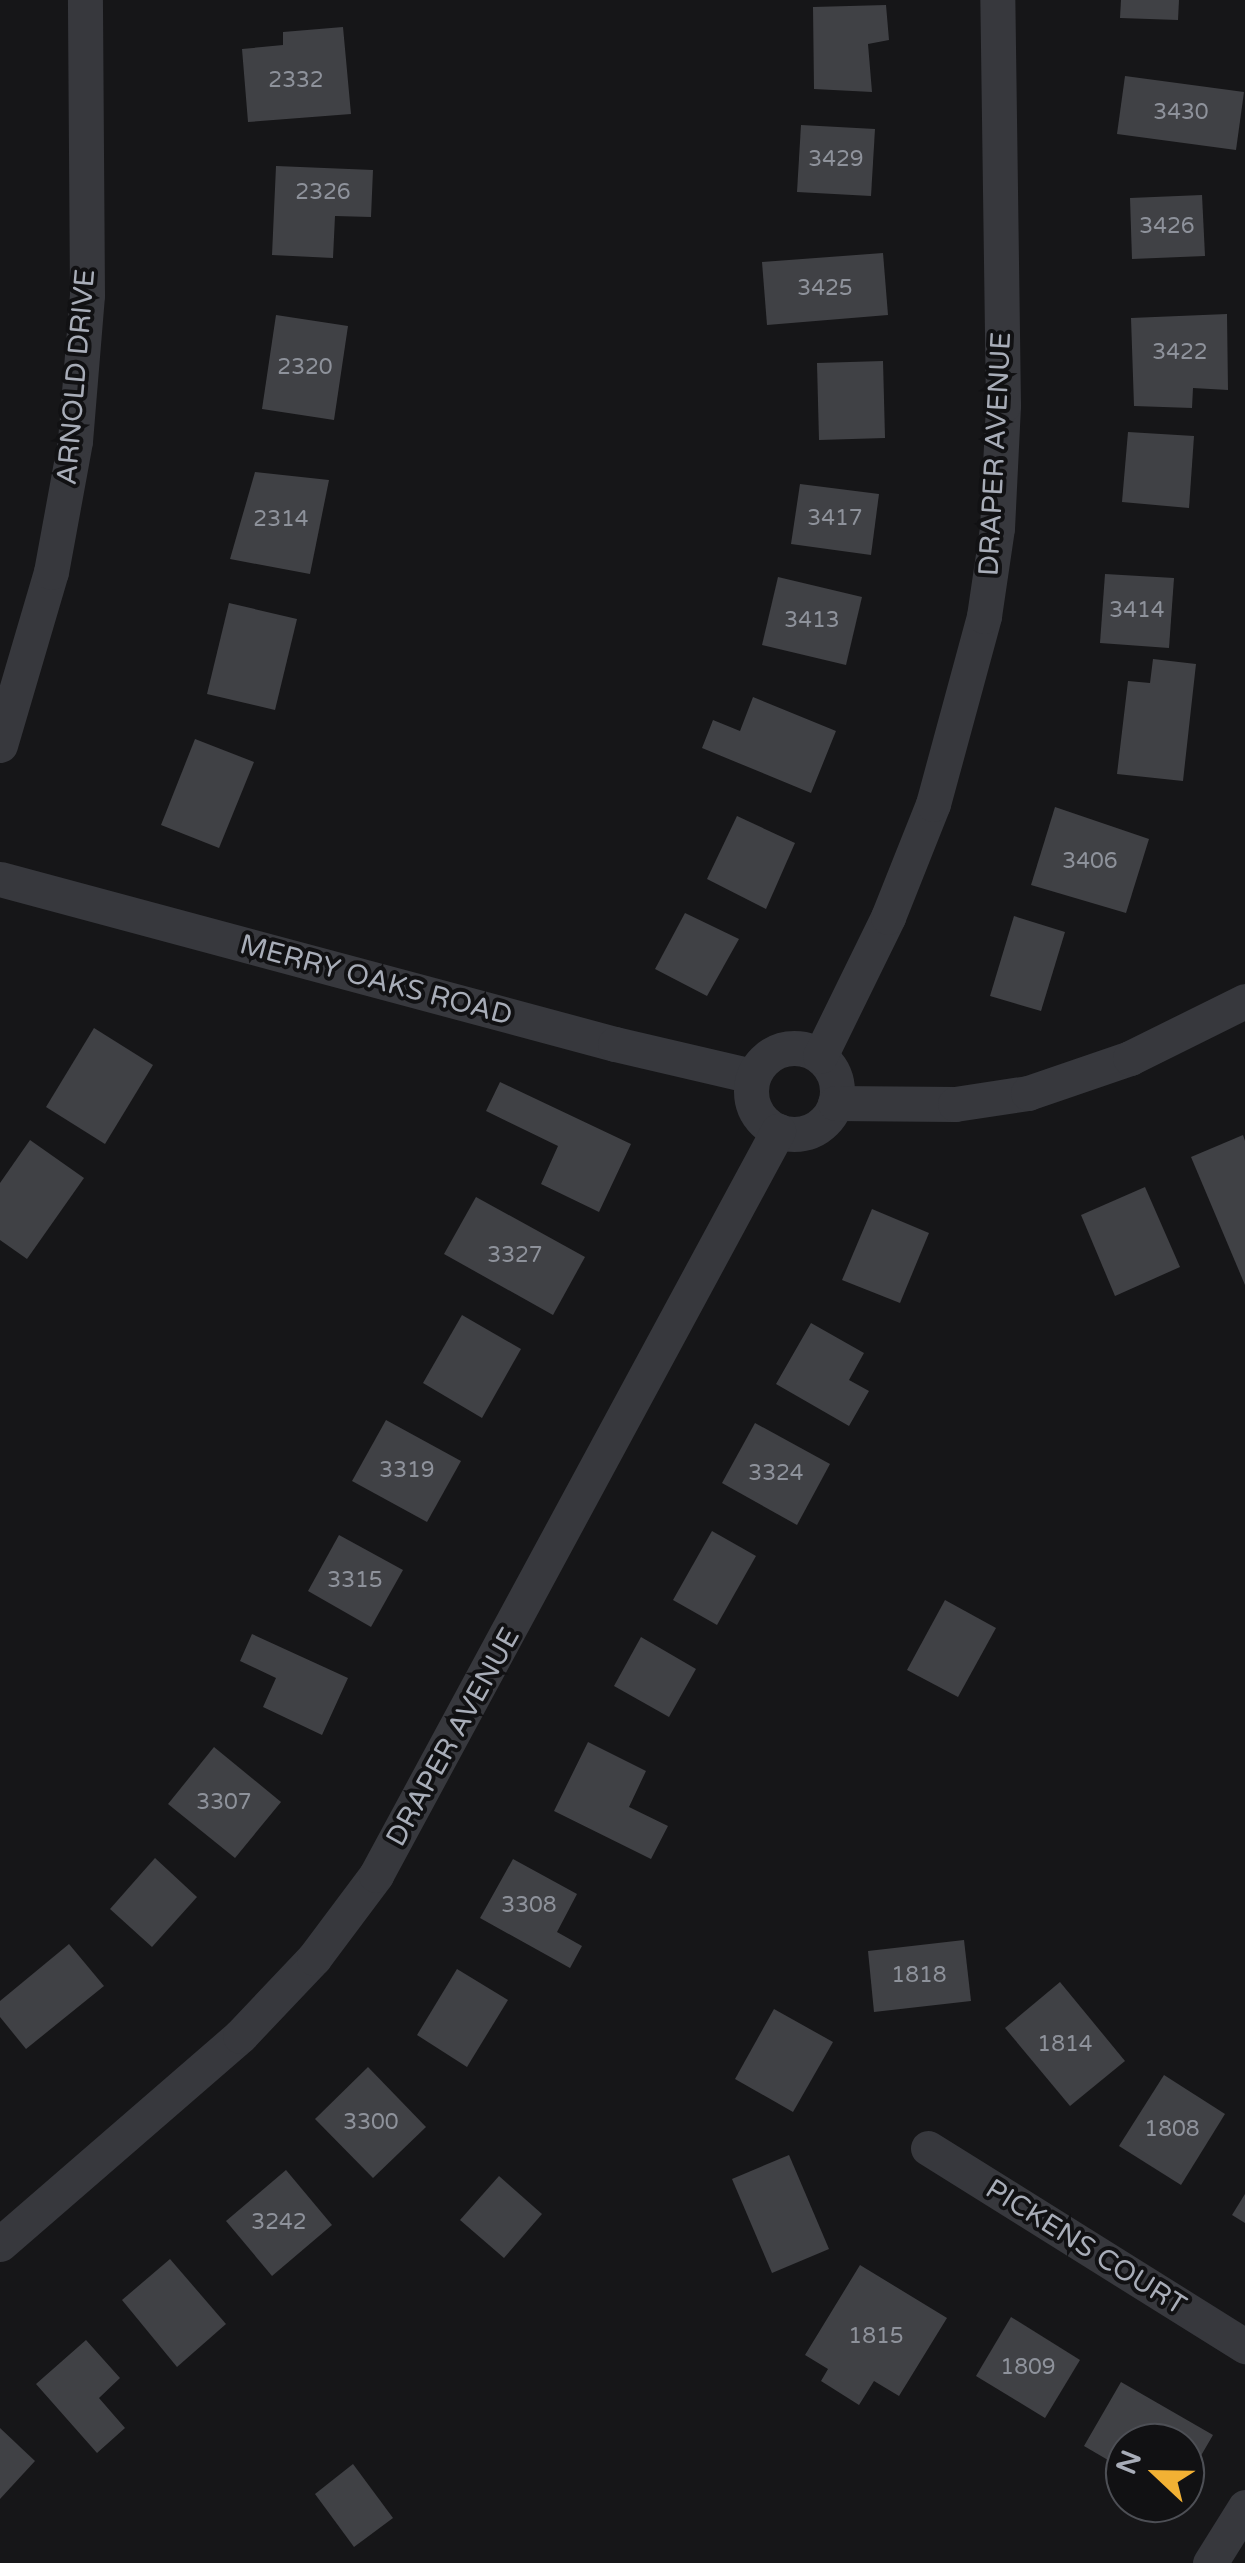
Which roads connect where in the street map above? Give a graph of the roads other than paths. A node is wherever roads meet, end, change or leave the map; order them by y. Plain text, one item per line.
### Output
1 (84, 0) edge
2 (997, 0) edge
3 (0, 745) edge
4 (0, 880) edge
5 (1245, 1001) edge
6 (820, 1056) junction
7 (753, 1076) junction
8 (836, 1104) junction
9 (778, 1131) junction
10 (928, 2148) dead end
11 (0, 2244) edge
12 (1245, 2346) edge
13 (1245, 2506) edge
14 (1210, 2563) edge

1 - 3 street, ARNOLD DRIVE
2 - 6 street, DRAPER AVENUE
4 - 7 street, MERRY OAKS ROAD
5 - 8 street
6 - 7 street
6 - 8 street
7 - 9 street
8 - 9 street
9 - 11 street, DRAPER AVENUE
10 - 12 street, PICKENS COURT
13 - 14 street

